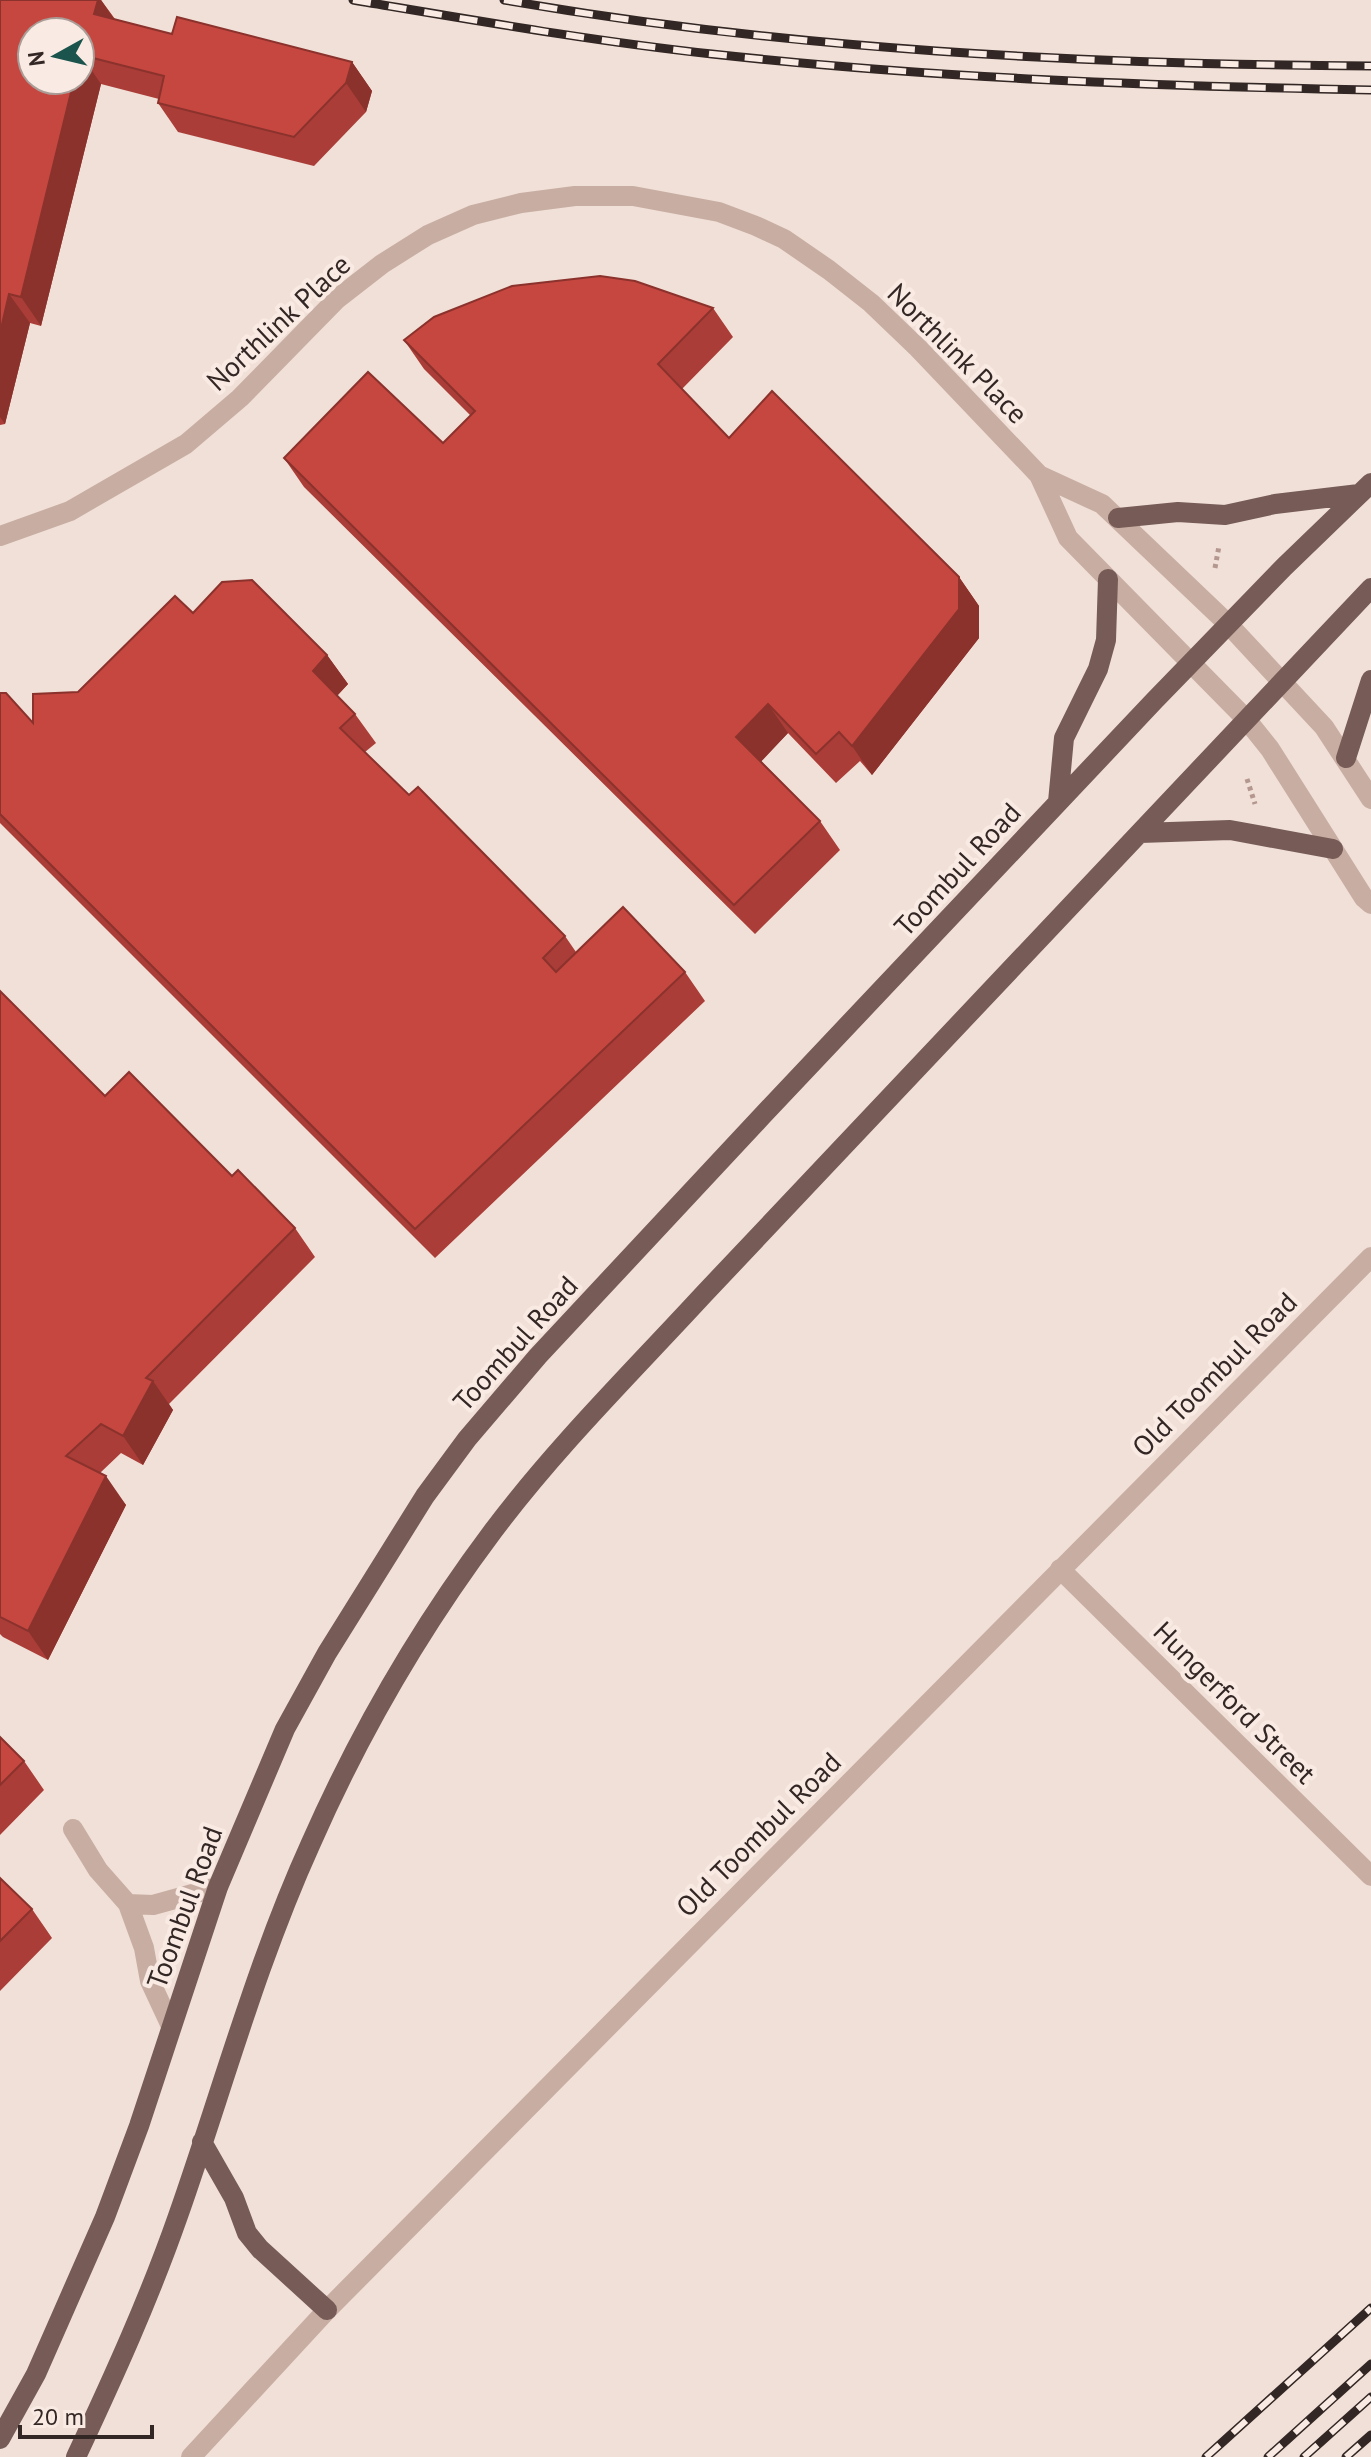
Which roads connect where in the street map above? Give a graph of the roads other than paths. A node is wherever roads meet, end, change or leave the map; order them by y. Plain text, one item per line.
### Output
1 (1039, 475) junction
2 (1365, 489) edge
3 (1118, 518) junction
4 (0, 536) edge
5 (1108, 579) junction
6 (1371, 588) edge
7 (1228, 624) junction
8 (1191, 663) junction
9 (1282, 679) junction
10 (1371, 680) edge
11 (1246, 719) junction
12 (1346, 758) junction
13 (1371, 799) edge
14 (1058, 802) junction
15 (1140, 833) junction
16 (1333, 849) junction
17 (1371, 904) edge
18 (1371, 1257) edge
19 (1060, 1569) junction
20 (73, 1829) dead end
21 (1371, 1876) edge
22 (218, 1887) junction
23 (128, 1904) junction
24 (171, 2026) junction
25 (202, 2142) junction
26 (327, 2310) junction
27 (0, 2439) edge
28 (76, 2457) edge
29 (191, 2457) edge

1 - 3 street, Northlink Place
1 - 4 street, Northlink Place
1 - 5 street, Northlink Place
2 - 3 main road
2 - 7 main road, Toombul Road
3 - 7 street, Northlink Place
5 - 8 street, Northlink Place
5 - 14 main road
6 - 9 main road
7 - 8 main road, Toombul Road
7 - 9 street, Northlink Place
8 - 11 street, Northlink Place
8 - 14 main road, Toombul Road
9 - 11 main road
9 - 12 street, Northlink Place
10 - 12 main road
11 - 15 main road
11 - 16 street, Northlink Place
12 - 13 street, Northlink Place
14 - 22 main road, Toombul Road
15 - 16 main road
15 - 25 main road
16 - 17 street, Northlink Place
18 - 19 street, Old Toombul Road
19 - 21 street, Hungerford Street
19 - 26 street, Old Toombul Road
20 - 23 street
22 - 23 street
22 - 24 main road, Toombul Road
23 - 24 street
24 - 27 main road, Toombul Road
25 - 26 main road
25 - 28 main road
26 - 29 street, Old Toombul Road

